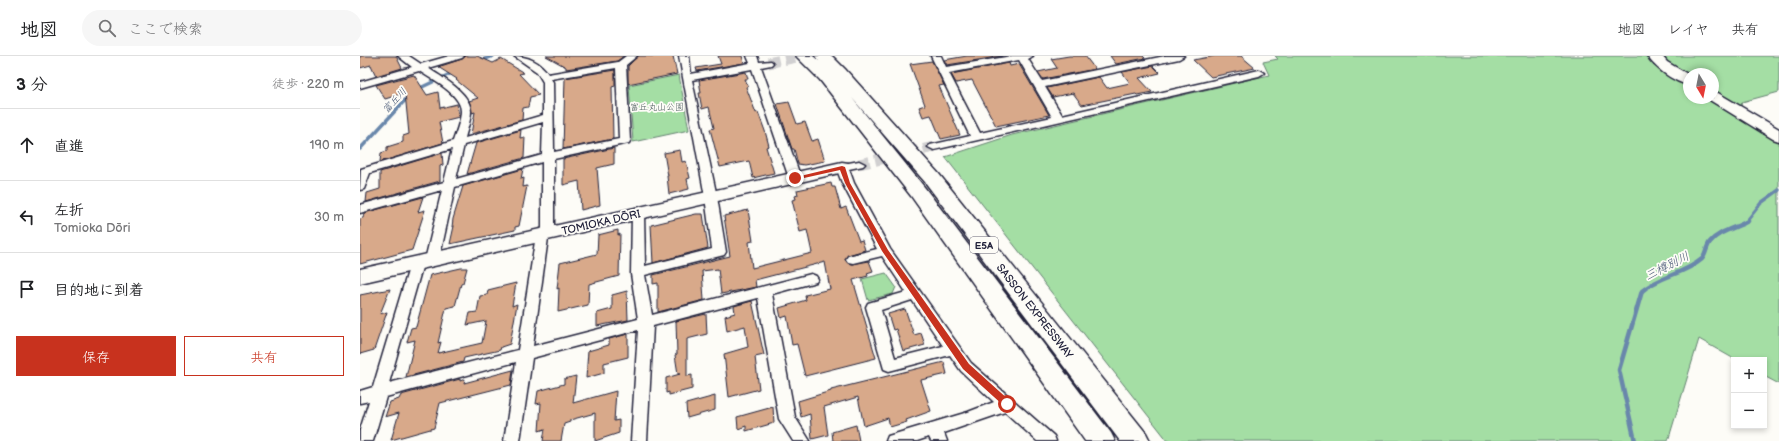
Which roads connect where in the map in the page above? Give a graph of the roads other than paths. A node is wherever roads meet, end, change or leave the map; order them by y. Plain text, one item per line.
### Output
1 (403, 56) edge
2 (459, 56) edge
3 (519, 56) edge
4 (632, 56) edge
5 (684, 56) edge
6 (804, 56) edge
7 (823, 56) edge
8 (936, 56) edge
9 (1025, 56) edge
10 (1179, 56) edge
11 (1654, 56) edge
12 (753, 61) edge
13 (768, 63) tunnel mouth
14 (620, 64) junction
15 (419, 67) junction
16 (943, 71) junction
17 (1259, 73) dead end
18 (546, 77) junction
19 (1683, 77) edge
20 (687, 78) junction
21 (360, 85) edge
22 (1039, 85) junction
23 (1719, 100) edge
24 (548, 117) junction
25 (1059, 119) junction
26 (1779, 136) edge
27 (976, 137) junction
28 (458, 143) junction
29 (934, 147) tunnel mouth
30 (548, 157) junction
31 (850, 166) joint
32 (795, 178) junction
33 (449, 184) junction
34 (360, 186) edge
35 (711, 197) junction
36 (360, 209) edge
37 (638, 213) junction
38 (545, 234) junction
39 (885, 251) junction
40 (853, 259) dead end
41 (424, 262) junction
42 (638, 272) junction
43 (360, 276) edge
44 (811, 279) dead end
45 (764, 291) junction
46 (915, 294) junction
47 (646, 322) junction
48 (953, 349) junction
49 (526, 353) junction
50 (379, 392) junction
51 (360, 397) edge
52 (1007, 404) junction
53 (937, 435) edge
54 (365, 441) edge
55 (512, 441) edge
56 (639, 441) edge
57 (802, 441) edge
58 (894, 441) edge
59 (1048, 441) edge
60 (1101, 441) edge
61 (1136, 441) edge

1 - 15 street
2 - 15 street
3 - 18 street
4 - 14 street
5 - 20 street
6 - 60 highway, SASSON EXPRESSWAY / E5A
7 - 61 highway, SASSON EXPRESSWAY / E5A
8 - 16 street
9 - 16 street
9 - 22 street
10 - 22 street
11 - 19 street
12 - 13 street
12 - 20 street
12 - 32 street
14 - 18 street
14 - 30 street
15 - 21 street
15 - 28 street
16 - 27 street
17 - 25 street
18 - 24 street
20 - 35 street
22 - 25 street
23 - 26 street
24 - 28 street
24 - 30 street
25 - 27 street
27 - 29 street
28 - 33 street
28 - 34 street
30 - 33 street
30 - 38 street
31 - 32 street, TOMIOKA DŌRI
31 - 39 street
32 - 35 street, TOMIOKA DŌRI
33 - 36 street
33 - 41 street
35 - 37 street, TOMIOKA DŌRI
35 - 42 street
37 - 38 street, TOMIOKA DŌRI
37 - 42 street
38 - 41 street, TOMIOKA DŌRI
38 - 49 street
39 - 40 street
39 - 46 street
41 - 43 street, TOMIOKA DŌRI
41 - 50 street
42 - 47 street
44 - 45 street
45 - 47 street
45 - 57 street
46 - 48 street
46 - 48 street
47 - 49 street
47 - 56 street
48 - 52 street
49 - 50 street
49 - 55 street
50 - 51 street
50 - 54 street
52 - 53 street
52 - 59 street
53 - 58 street

